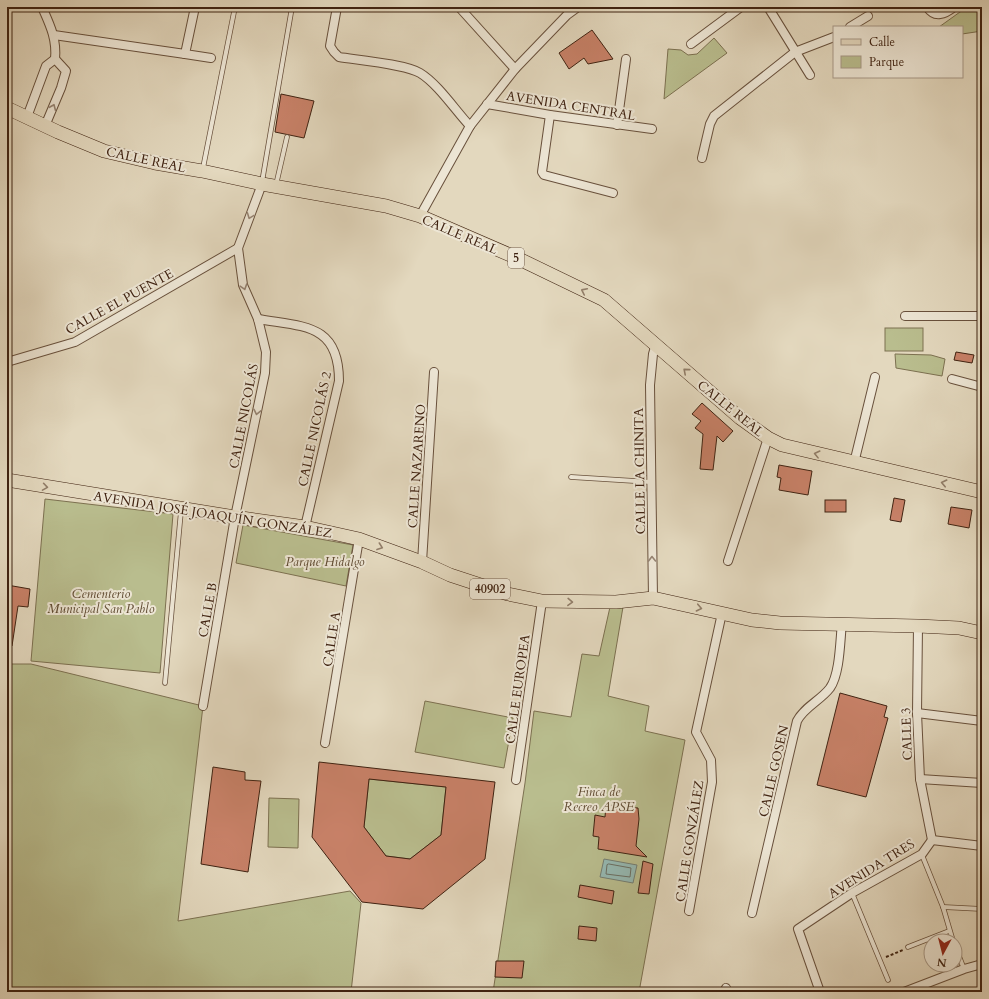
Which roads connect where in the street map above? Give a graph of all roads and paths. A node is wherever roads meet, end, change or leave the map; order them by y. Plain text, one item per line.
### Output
1 (42, 7) edge
2 (195, 7) edge
3 (235, 7) edge
4 (292, 7) edge
5 (337, 7) edge
6 (459, 7) edge
7 (578, 7) edge
8 (741, 7) edge
9 (768, 7) edge
10 (954, 7) edge
11 (928, 9) edge
12 (567, 11) edge
13 (868, 16) dead end
14 (852, 26) edge
15 (54, 35) junction
16 (833, 37) edge
17 (691, 44) dead end
18 (795, 52) junction
19 (184, 54) junction
20 (211, 58) dead end
21 (55, 59) junction
22 (626, 59) dead end
23 (515, 69) junction
24 (810, 75) dead end
25 (487, 104) junction
26 (7, 108) edge
27 (550, 116) junction
28 (27, 117) junction
29 (617, 125) junction
30 (45, 126) junction
31 (470, 126) junction
32 (652, 129) dead end
33 (287, 137) dead end
34 (702, 158) dead end
35 (202, 170) junction
36 (262, 184) junction
37 (276, 186) junction
38 (613, 193) dead end
39 (420, 216) junction
40 (238, 248) junction
41 (905, 316) dead end
42 (982, 316) edge
43 (258, 319) junction
44 (656, 344) junction
45 (7, 362) edge
46 (434, 372) dead end
47 (875, 377) dead end
48 (952, 379) dead end
49 (982, 387) edge
50 (768, 438) junction
51 (854, 463) junction
52 (571, 477) dead end
53 (7, 480) edge
54 (651, 482) junction
55 (982, 492) edge
56 (181, 509) junction
57 (235, 518) junction
58 (305, 526) junction
59 (359, 539) junction
60 (422, 562) junction
61 (728, 562) dead end
62 (653, 598) junction
63 (542, 601) junction
64 (722, 613) junction
65 (842, 623) junction
66 (918, 626) junction
67 (982, 633) edge
68 (165, 683) dead end
69 (203, 706) dead end
70 (917, 713) junction
71 (982, 721) edge
72 (325, 743) dead end
73 (920, 779) junction
74 (516, 780) dead end
75 (982, 783) edge
76 (932, 840) junction
77 (982, 846) edge
78 (922, 854) junction
79 (852, 894) junction
80 (943, 907) junction
81 (982, 909) edge
82 (689, 911) dead end
83 (752, 913) dead end
84 (949, 931) joint
85 (908, 947) joint
86 (880, 960) junction
87 (982, 964) edge
88 (964, 968) joint
89 (888, 980) dead end
90 (820, 992) edge
91 (904, 992) edge

1 - 15 street
2 - 19 street
3 - 35 lane
4 - 36 lane
5 - 31 street
6 - 23 street
7 - 12 street
8 - 17 street
9 - 18 street
10 - 11 street
12 - 23 street
13 - 14 street
15 - 19 street
15 - 21 street
16 - 18 street
18 - 24 street
18 - 34 street
19 - 20 street
21 - 28 street
30 -> 21 street
22 - 29 street
23 - 25 street
25 - 27 street, AVENIDA CENTRAL
25 - 31 street
26 - 28 main road, CALLE REAL / 5
27 - 29 street, AVENIDA CENTRAL
27 - 38 street
28 - 30 main road, CALLE REAL / 5
29 - 32 street, AVENIDA CENTRAL
30 - 35 main road, CALLE REAL / 5
31 - 39 street
33 - 37 lane
35 - 36 main road, CALLE REAL / 5
36 - 37 main road, CALLE REAL / 5
36 -> 40 street, CALLE NICOLÁS
37 - 39 main road, CALLE REAL / 5
44 -> 39 main road, CALLE REAL / 5
40 -> 43 street, CALLE NICOLÁS
40 - 45 street, CALLE EL PUENTE
41 - 42 street
43 -> 57 street, CALLE NICOLÁS
43 - 58 street, CALLE NICOLÁS 2
50 -> 44 main road, CALLE REAL / 5
44 - 54 street, CALLE LA CHINITA
46 - 60 street, CALLE NAZARENO
47 - 51 street
48 - 49 street
51 -> 50 main road, CALLE REAL / 5
50 - 61 street
55 -> 51 main road, CALLE REAL / 5
52 - 54 lane
53 -> 56 main road, AVENIDA JOSÉ JOAQUÍN GONZÁLEZ / 40902
62 -> 54 street, CALLE LA CHINITA
56 - 57 main road, AVENIDA JOSÉ JOAQUÍN GONZÁLEZ / 40902
56 - 68 lane
57 - 58 main road, AVENIDA JOSÉ JOAQUÍN GONZÁLEZ / 40902
57 - 69 street, CALLE B
58 - 59 main road, AVENIDA JOSÉ JOAQUÍN GONZÁLEZ / 40902
59 -> 60 main road, AVENIDA JOSÉ JOAQUÍN GONZÁLEZ / 40902
59 - 72 street, CALLE A
60 - 63 main road, AVENIDA JOSÉ JOAQUÍN GONZÁLEZ / 40902
63 -> 62 main road, AVENIDA JOSÉ JOAQUÍN GONZÁLEZ / 40902
62 -> 64 main road, AVENIDA JOSÉ JOAQUÍN GONZÁLEZ / 40902
63 - 74 street, CALLE EUROPEA
64 - 65 main road, AVENIDA JOSÉ JOAQUÍN GONZÁLEZ / 40902
64 - 82 street, CALLE GONZÁLEZ
65 - 66 main road, AVENIDA JOSÉ JOAQUÍN GONZÁLEZ / 40902
65 - 83 street, CALLE GOSEN
66 - 67 main road, AVENIDA JOSÉ JOAQUÍN GONZÁLEZ / 40902
66 - 70 street, CALLE 3
70 - 71 street
70 - 73 street, CALLE 3
73 - 75 street
73 - 76 street, CALLE 3
76 - 77 street, AVENIDA TRES
76 - 78 street, AVENIDA TRES
78 - 79 street, AVENIDA TRES
78 - 80 lane
79 - 86 lane
79 - 90 street, AVENIDA TRES
80 - 81 lane
80 - 84 lane
84 - 85 lane
85 - 86 path
86 - 89 lane
87 - 88 street
88 - 91 street

